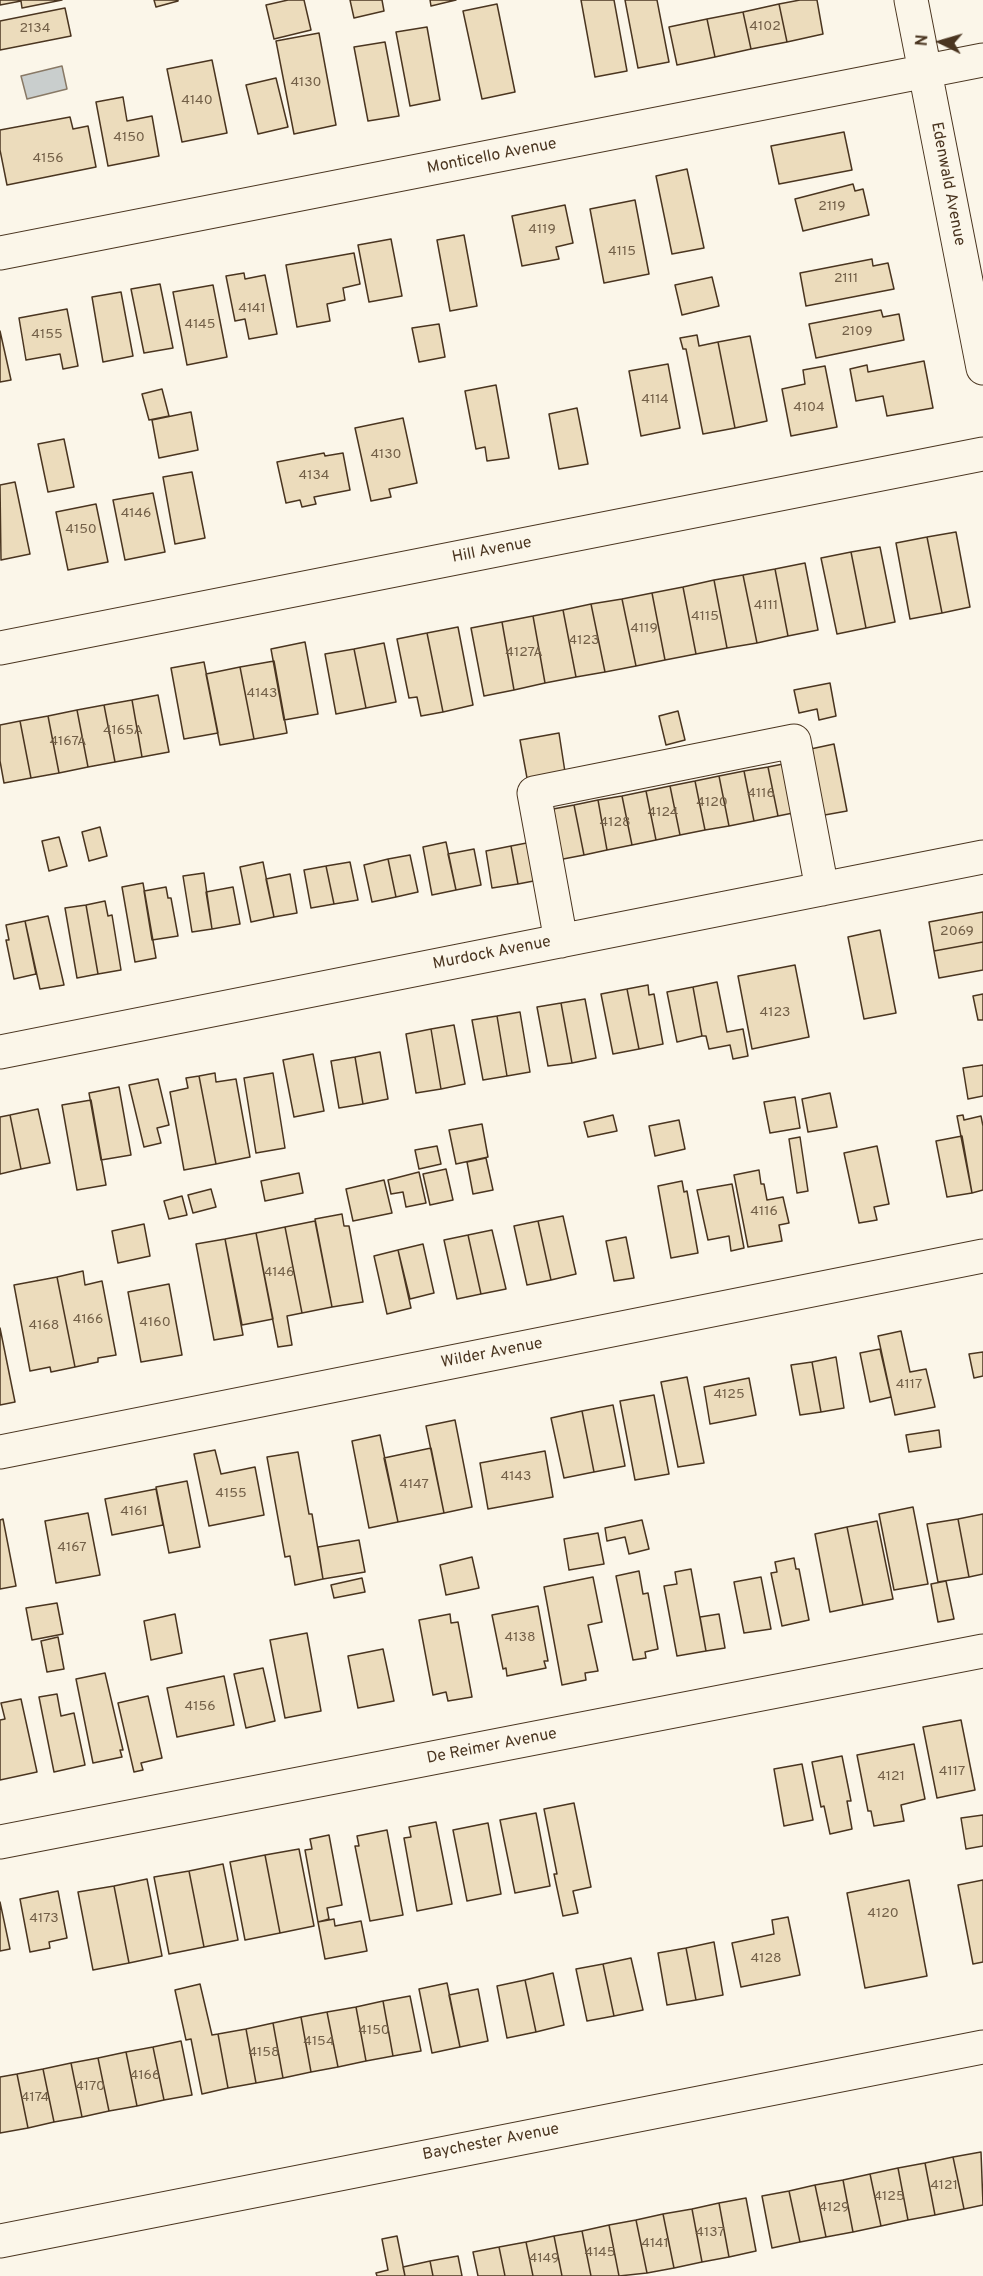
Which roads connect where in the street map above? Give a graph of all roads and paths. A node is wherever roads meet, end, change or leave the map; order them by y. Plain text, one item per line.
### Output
1 (910, 0) edge
2 (983, 60) edge
3 (925, 71) junction
4 (0, 253) edge
5 (983, 368) edge
6 (983, 454) edge
7 (0, 648) edge
8 (983, 857) edge
9 (822, 889) junction
10 (561, 941) junction
11 (0, 1052) edge
12 (983, 1256) edge
13 (0, 1452) edge
14 (983, 1651) edge
15 (0, 1842) edge
16 (983, 2047) edge
17 (0, 2241) edge

1 - 3 street, Edenwald Avenue
2 - 3 street, Monticello Avenue
3 - 4 street, Monticello Avenue
3 - 5 street, Edenwald Avenue
6 - 7 street, Hill Avenue
8 - 9 street, Murdock Avenue
9 - 10 street, Murdock Avenue
9 - 10 street
10 - 11 street, Murdock Avenue
12 - 13 street, Wilder Avenue
14 - 15 street, De Reimer Avenue
16 - 17 street, Baychester Avenue

